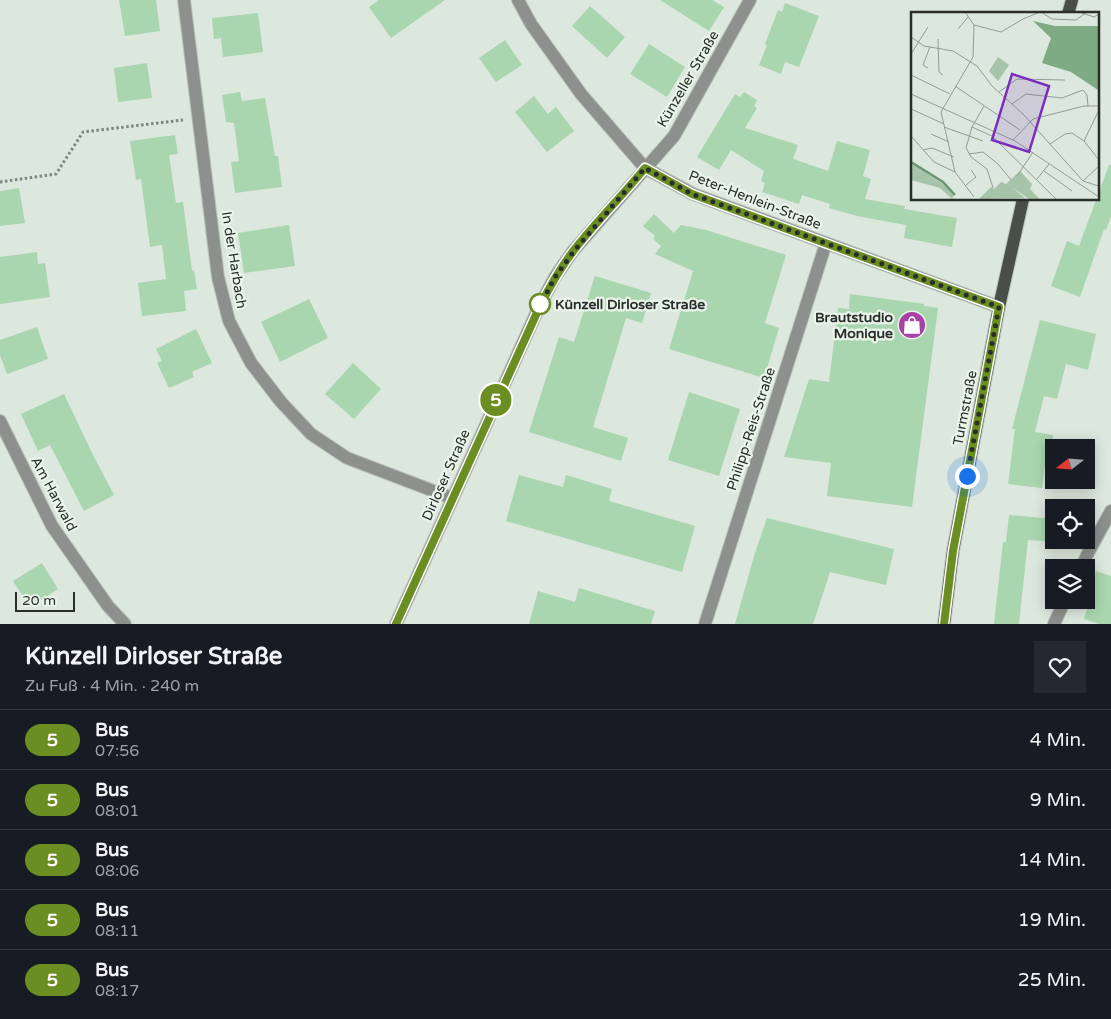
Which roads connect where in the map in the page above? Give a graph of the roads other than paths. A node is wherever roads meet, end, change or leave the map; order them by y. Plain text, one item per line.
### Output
1 (184, 0) edge
2 (518, 0) edge
3 (750, 0) edge
4 (645, 168) junction
5 (1023, 200) edge
6 (826, 243) junction
7 (999, 307) junction
8 (0, 421) edge
9 (452, 498) junction
10 (1111, 512) edge
11 (1085, 559) edge
12 (1061, 609) edge
13 (125, 624) edge
14 (396, 624) edge
15 (706, 624) edge
16 (944, 624) edge
17 (1054, 624) edge

1 - 9 street, In der Harbach
2 - 4 street, Peter-Henlein-Straße
3 - 4 street, Künzeller Straße
4 - 6 street, Peter-Henlein-Straße
4 - 9 street, Dirloser Straße
5 - 7 main road, Turmstraße
6 - 7 street, Peter-Henlein-Straße
6 - 15 street, Philipp-Reis-Straße
7 - 16 main road, Turmstraße
8 - 13 street, Am Harwald
9 - 14 street, Dirloser Straße
10 - 11 street
12 - 17 street

